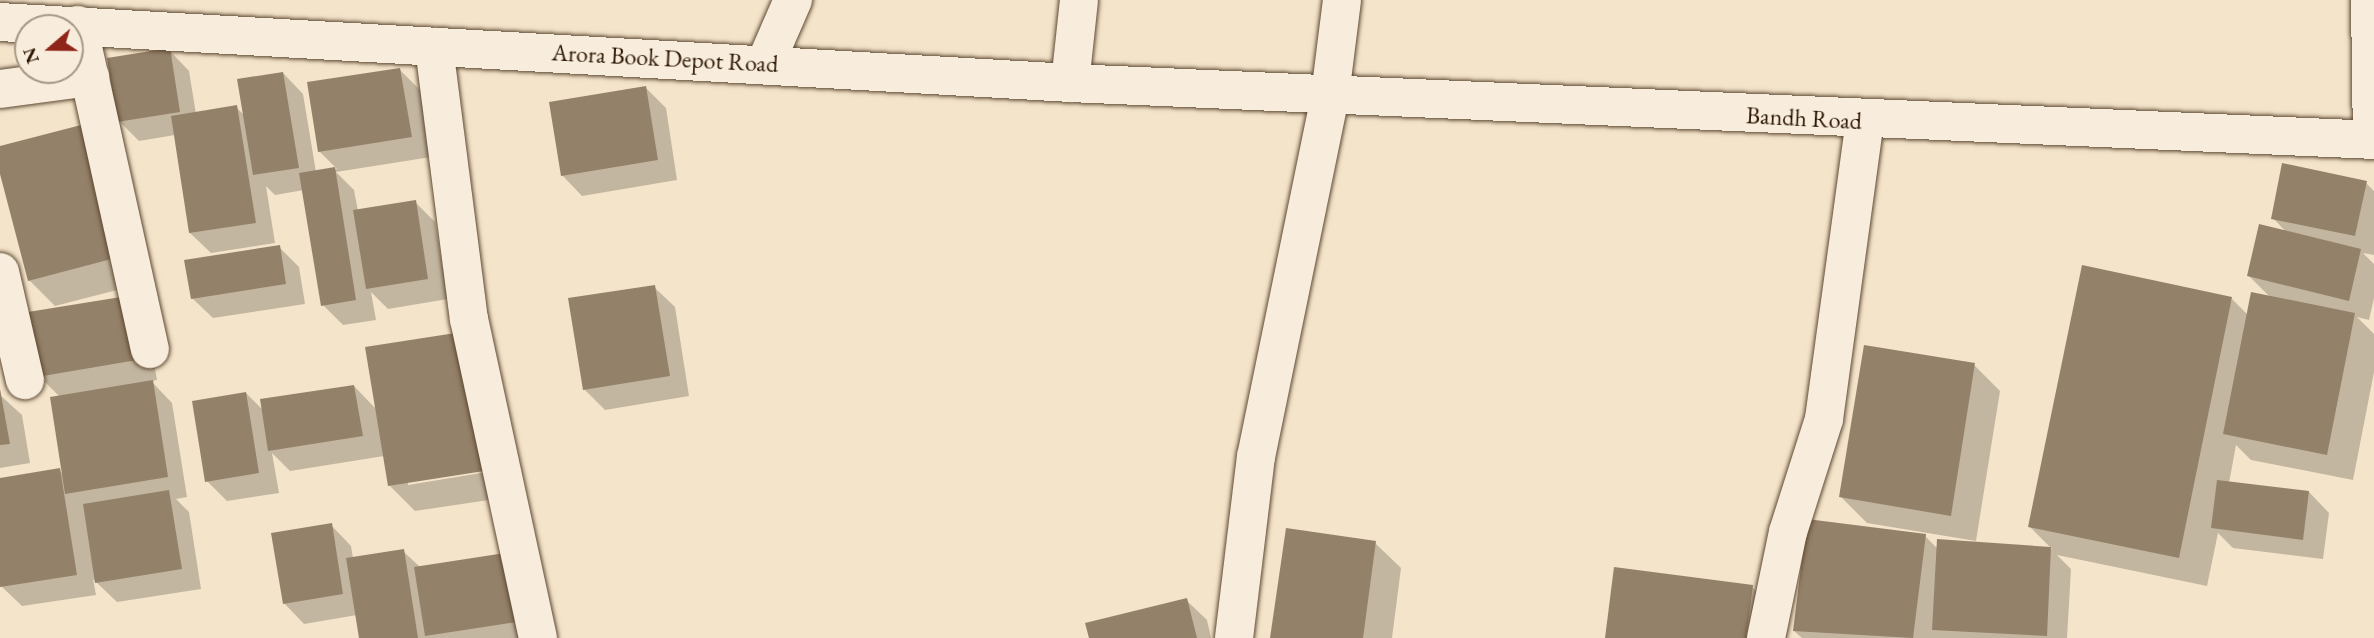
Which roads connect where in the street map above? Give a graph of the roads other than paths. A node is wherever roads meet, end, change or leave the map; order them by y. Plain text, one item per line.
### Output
1 (793, 0) edge
2 (1079, 0) edge
3 (1342, 0) edge
4 (2370, 0) edge
5 (230, 17) edge
6 (84, 25) edge
7 (434, 47) junction
8 (84, 51) edge
9 (766, 62) junction
10 (90, 77) junction
11 (1070, 83) junction
12 (0, 89) edge
13 (1330, 95) junction
14 (1865, 121) junction
15 (2373, 140) edge
16 (0, 272) edge
17 (150, 349) dead end
18 (25, 380) dead end
19 (538, 638) edge
20 (1234, 638) edge
21 (1766, 638) edge

1 - 9 street
2 - 11 street
3 - 13 street
4 - 15 street
5 - 6 street, Arora Book Depot Road
5 - 7 street, Arora Book Depot Road
7 - 9 street, Arora Book Depot Road
7 - 19 street
8 - 10 street
9 - 11 street, Arora Book Depot Road
10 - 12 street
10 - 17 street
11 - 13 street, Arora Book Depot Road
13 - 14 street, Bandh Road
13 - 20 street
14 - 15 street, Bandh Road
14 - 21 street
16 - 18 street

